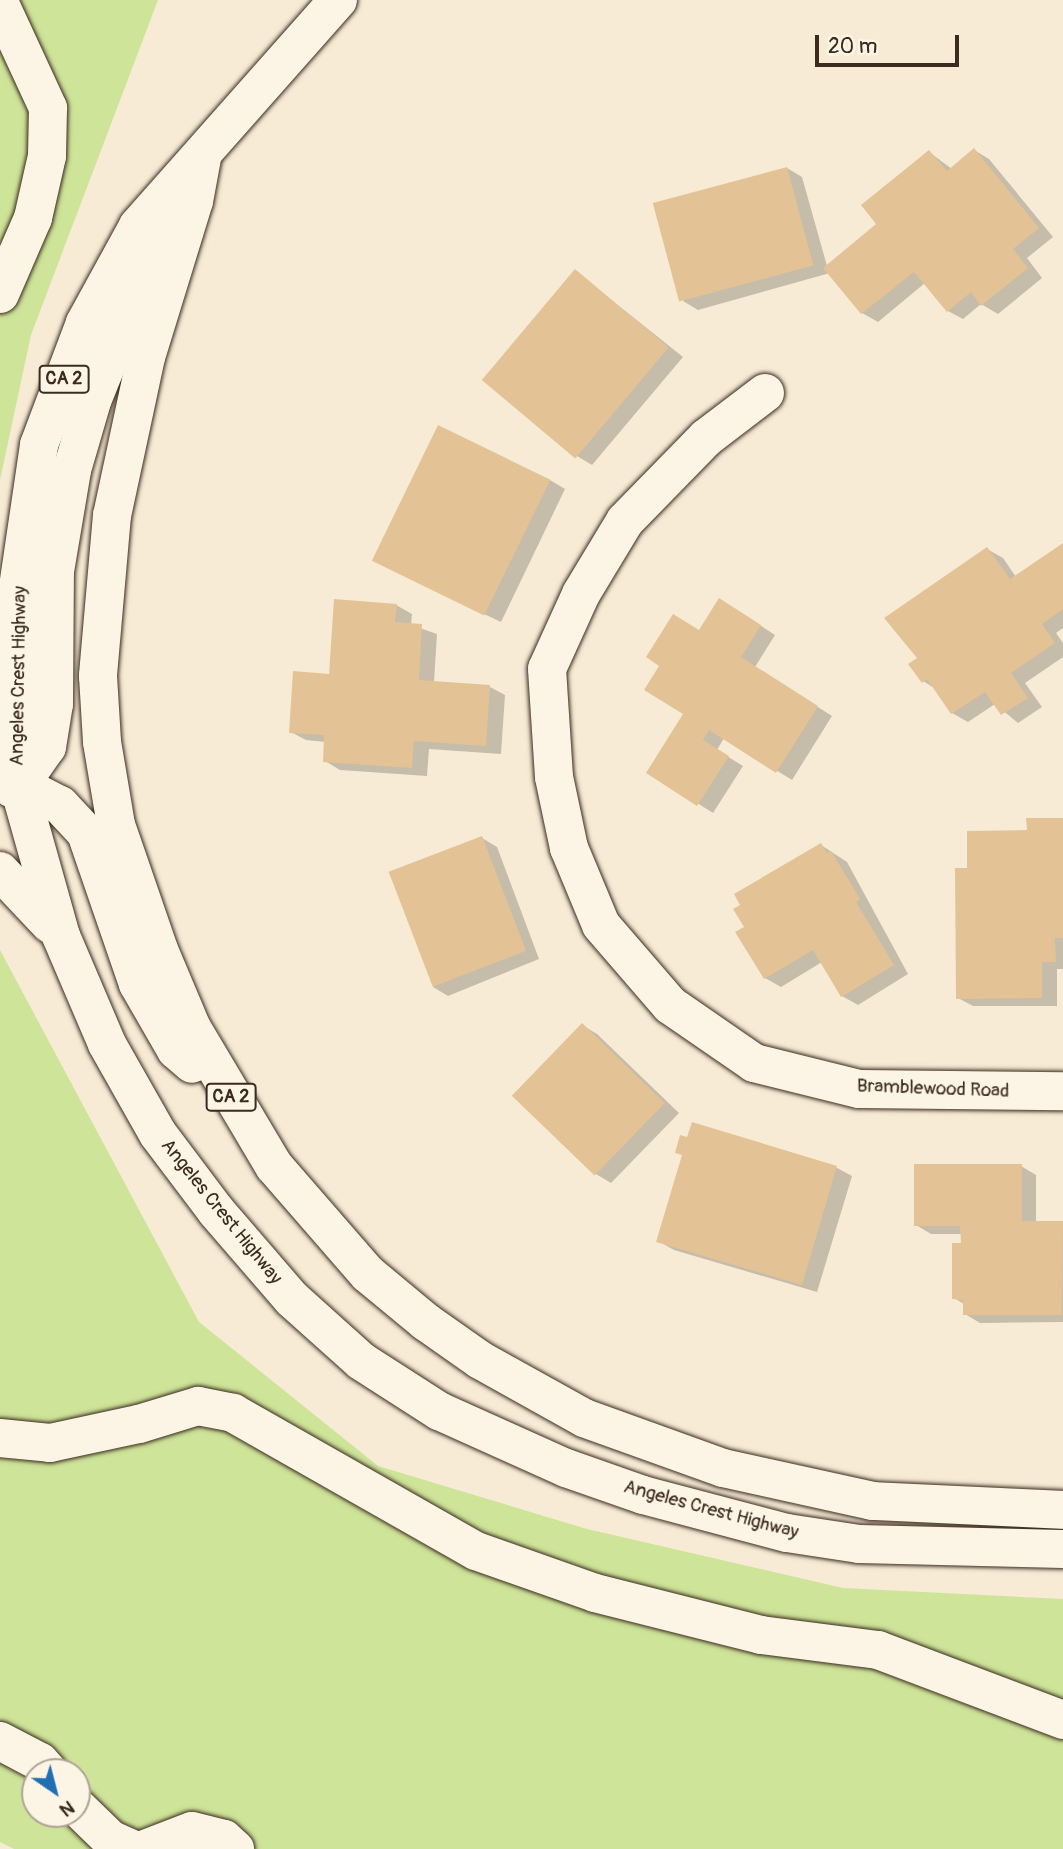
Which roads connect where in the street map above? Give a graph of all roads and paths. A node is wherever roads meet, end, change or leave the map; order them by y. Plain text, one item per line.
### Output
1 (338, 0) edge
2 (0, 4) edge
3 (202, 158) junction
4 (0, 294) edge
5 (765, 393) dead end
6 (18, 637) junction
7 (0, 685) edge
8 (6, 785) edge
9 (0, 871) edge
10 (61, 936) junction
11 (1063, 1091) edge
12 (235, 1103) junction
13 (0, 1438) edge
14 (1063, 1510) edge
15 (1063, 1549) edge
16 (1063, 1720) edge
17 (0, 1741) edge
18 (32, 1758) edge
19 (91, 1821) edge
20 (132, 1849) edge
21 (145, 1849) edge
22 (235, 1849) edge

1 - 3 main road, Angeles Crest Highway / CA 2
2 - 4 main road
3 - 6 main road, Angeles Crest Highway / CA 2
3 - 8 main road
3 - 12 main road, CA 2
5 - 11 main road, Bramblewood Road
6 - 7 main road
6 - 8 main road, Angeles Crest Highway / CA 2
8 - 10 main road, Angeles Crest Highway / CA 2
8 - 12 main road
9 - 10 main road
10 - 15 main road, Angeles Crest Highway / CA 2
12 - 14 main road, CA 2
13 - 16 main road
17 - 18 main road
19 - 20 main road
21 - 22 main road

